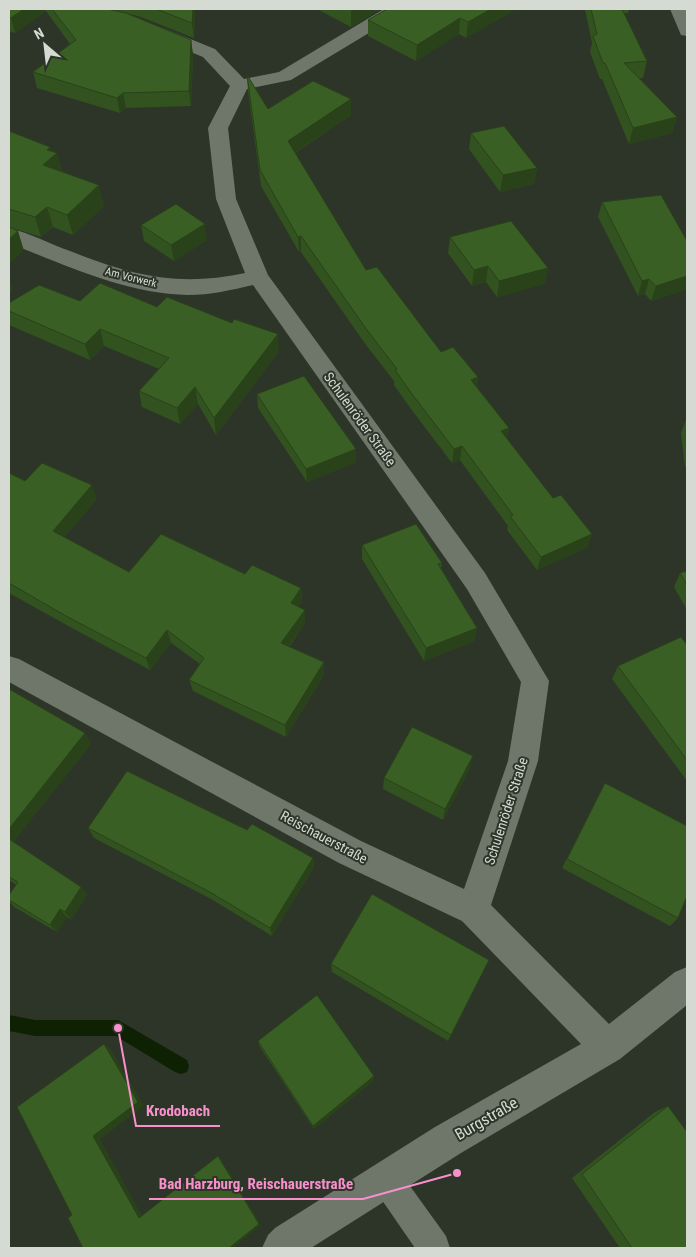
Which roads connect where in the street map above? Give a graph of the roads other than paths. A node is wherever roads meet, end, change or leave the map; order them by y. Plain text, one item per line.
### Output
1 (396, 9) edge
2 (678, 9) edge
3 (144, 26) edge
4 (687, 32) edge
5 (240, 86) junction
6 (9, 235) edge
7 (258, 277) junction
8 (9, 668) edge
9 (473, 910) junction
10 (687, 984) edge
11 (608, 1047) junction
12 (386, 1179) junction
13 (281, 1248) edge
14 (434, 1248) edge

1 - 5 street
2 - 4 street
3 - 5 street
5 - 7 street, Schulenröder Straße
6 - 7 street, Am Vorwerk
7 - 9 street, Schulenröder Straße
8 - 9 street, Reischauerstraße
9 - 11 street, Reischauerstraße
10 - 11 street, Burgstraße
11 - 12 street, Burgstraße
12 - 13 street, Burgstraße
12 - 14 lane

